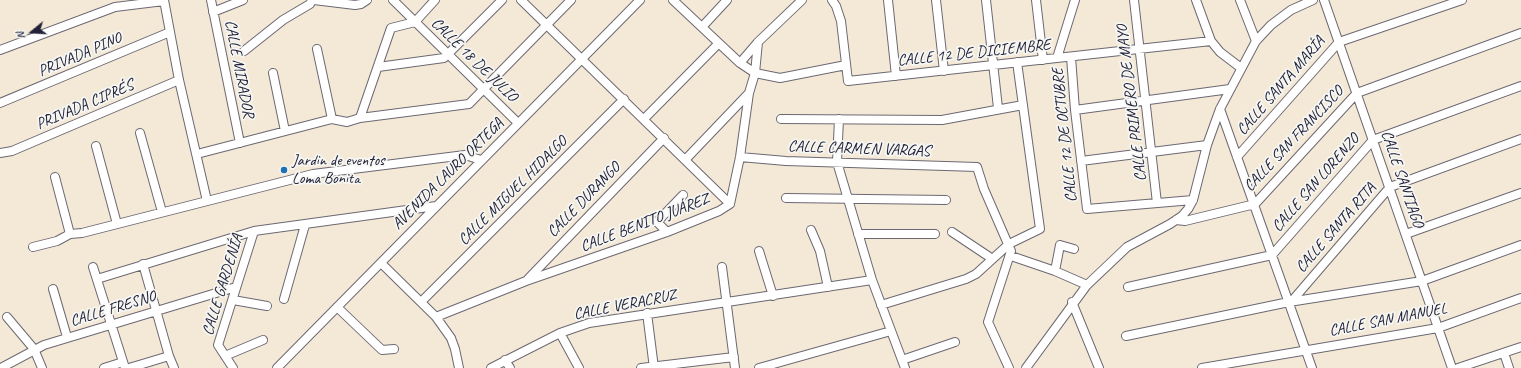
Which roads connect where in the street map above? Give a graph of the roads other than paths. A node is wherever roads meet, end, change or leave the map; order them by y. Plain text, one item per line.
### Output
1 (164, 0) edge
2 (211, 0) edge
3 (243, 0) edge
4 (313, 0) edge
5 (367, 0) edge
6 (393, 0) edge
7 (435, 0) edge
8 (502, 0) edge
9 (522, 0) edge
10 (571, 0) edge
11 (640, 0) edge
12 (673, 0) edge
13 (727, 0) edge
14 (802, 0) edge
15 (888, 0) edge
16 (936, 0) edge
17 (986, 0) edge
18 (1036, 0) edge
19 (1075, 0) edge
20 (1134, 0) edge
21 (1196, 0) edge
22 (1240, 0) edge
23 (1313, 0) edge
24 (1324, 0) edge
25 (1462, 0) edge
26 (834, 3) edge
27 (114, 4) edge
28 (213, 12) junction
29 (415, 22) junction
30 (547, 25) junction
31 (702, 27) junction
32 (170, 32) junction
33 (1521, 33) edge
34 (1211, 41) junction
35 (1256, 41) junction
36 (758, 42) junction
37 (1339, 42) junction
38 (718, 44) junction
39 (317, 49) dead end
40 (0, 50) edge
41 (1140, 50) junction
42 (244, 51) dead end
43 (448, 55) junction
44 (1071, 56) junction
45 (1057, 58) junction
46 (583, 60) junction
47 (1043, 60) junction
48 (1017, 62) junction
49 (740, 63) junction
50 (846, 65) junction
51 (993, 65) junction
52 (378, 67) junction
53 (1241, 68) junction
54 (944, 71) junction
55 (273, 73) dead end
56 (755, 73) junction
57 (896, 76) junction
58 (179, 80) junction
59 (1521, 86) edge
60 (1230, 88) junction
61 (484, 90) junction
62 (1356, 92) junction
63 (749, 93) junction
64 (624, 99) junction
65 (1146, 100) junction
66 (0, 103) edge
67 (1023, 105) junction
68 (998, 108) junction
69 (1220, 109) junction
70 (1075, 110) junction
71 (360, 118) junction
72 (332, 119) junction
73 (644, 119) junction
74 (781, 119) dead end
75 (839, 119) junction
76 (518, 123) junction
77 (284, 131) junction
78 (140, 133) dead end
79 (664, 138) junction
80 (1521, 139) edge
81 (1373, 140) junction
82 (240, 143) junction
83 (1207, 145) junction
84 (96, 146) dead end
85 (1152, 152) junction
86 (0, 153) edge
87 (197, 154) junction
88 (740, 157) junction
89 (1237, 157) junction
90 (481, 160) junction
91 (685, 160) junction
92 (1081, 161) junction
93 (838, 162) junction
94 (55, 177) dead end
95 (1390, 187) junction
96 (1521, 193) edge
97 (683, 195) dead end
98 (786, 198) dead end
99 (848, 198) junction
100 (946, 200) dead end
101 (1193, 200) junction
102 (207, 201) junction
103 (1157, 203) junction
104 (730, 204) junction
105 (1255, 204) junction
106 (436, 206) junction
107 (162, 212) junction
108 (1176, 220) junction
109 (117, 224) junction
110 (305, 225) junction
111 (812, 230) dead end
112 (254, 231) junction
113 (667, 232) junction
114 (952, 232) dead end
115 (70, 234) junction
116 (858, 234) junction
117 (935, 234) dead end
118 (1406, 234) junction
119 (1008, 244) junction
120 (1521, 245) edge
121 (33, 247) dead end
122 (1074, 249) dead end
123 (759, 251) dead end
124 (1272, 255) junction
125 (1011, 256) junction
126 (991, 258) junction
127 (381, 263) junction
128 (143, 264) junction
129 (93, 267) dead end
130 (722, 267) dead end
131 (1054, 270) junction
132 (97, 279) junction
133 (872, 280) junction
134 (526, 281) junction
135 (1422, 281) junction
136 (1086, 285) junction
137 (236, 287) junction
138 (828, 287) junction
139 (1128, 287) dead end
140 (53, 289) dead end
141 (773, 296) junction
142 (1521, 298) edge
143 (284, 299) dead end
144 (233, 300) junction
145 (421, 302) junction
146 (1072, 302) junction
147 (1290, 302) junction
148 (726, 303) junction
149 (881, 305) junction
150 (267, 306) dead end
151 (337, 307) junction
152 (156, 311) junction
153 (647, 313) junction
154 (436, 316) junction
155 (7, 317) dead end
156 (111, 324) junction
157 (1438, 328) junction
158 (891, 331) junction
159 (560, 333) junction
160 (1126, 336) dead end
161 (67, 338) junction
162 (263, 340) dead end
163 (955, 342) dead end
164 (1521, 347) edge
165 (34, 349) junction
166 (394, 350) dead end
167 (1306, 350) junction
168 (1504, 353) junction
169 (169, 356) junction
170 (225, 356) junction
171 (734, 357) junction
172 (505, 360) junction
173 (903, 364) edge
174 (125, 366) edge
175 (654, 367) edge
176 (1, 368) edge
177 (42, 368) edge
178 (104, 368) edge
179 (174, 368) edge
180 (233, 368) edge
181 (277, 368) edge
182 (459, 368) edge
183 (490, 368) edge
184 (510, 368) edge
185 (579, 368) edge
186 (641, 368) edge
187 (735, 368) edge
188 (759, 368) edge
189 (1009, 368) edge
190 (1026, 368) edge
191 (1099, 368) edge
192 (1202, 368) edge
193 (1312, 368) edge
194 (1452, 368) edge
195 (1458, 368) edge
196 (1509, 368) edge

1 - 27 street
1 - 32 street
2 - 28 street, CALLE MIRADOR
3 - 28 street
4 - 5 street
4 - 42 street
6 - 29 street, CALLE 18 DE JULIO
7 - 29 street
8 - 43 street
9 - 30 street
10 - 30 street
11 - 46 street, AVENIDA LAURO ORTEGA
12 - 31 street
13 - 31 street
14 - 36 street
15 - 57 street
16 - 54 street
17 - 51 street
18 - 47 street
19 - 45 street, CALLE 12 DE OCTUBRE
20 - 41 street, CALLE PRIMERO DE MAYO
21 - 34 street
22 - 35 street
23 - 35 street
24 - 37 street, CALLE SANTIAGO
25 - 37 street, CALLE SANTA MARÍA
26 - 50 street
27 - 40 street
28 - 82 street, CALLE MIRADOR
29 - 43 street, CALLE 18 DE JULIO
29 - 52 street
30 - 46 street
30 - 61 street
31 - 38 street
32 - 58 street
32 - 66 street, PRIVADA PINO
33 - 62 street, CALLE SAN FRANCISCO
34 - 41 street, CALLE 12 DE DICIEMBRE
34 - 53 street
35 - 53 street
36 - 49 street
36 - 56 street, CALLE BENITO JUÁREZ
37 - 62 street, CALLE SANTIAGO
37 - 89 street, CALLE SANTA MARÍA
38 - 49 street
38 - 73 street
39 - 72 street
41 - 44 street, CALLE 12 DE DICIEMBRE
41 - 65 street, CALLE PRIMERO DE MAYO
43 - 52 street
43 - 61 street, CALLE 18 DE JULIO
44 - 45 street, CALLE 12 DE DICIEMBRE
44 - 70 street, CALLE 12 DE OCTUBRE
45 - 47 street, CALLE 12 DE DICIEMBRE
46 - 64 street
46 - 76 street, AVENIDA LAURO ORTEGA
47 - 48 street, CALLE 12 DE DICIEMBRE
48 - 51 street, CALLE 12 DE DICIEMBRE
48 - 67 street
49 - 56 street
50 - 56 street
50 - 57 street, CALLE 12 DE DICIEMBRE
51 - 54 street, CALLE 12 DE DICIEMBRE
51 - 68 street
52 - 71 street
53 - 60 street
54 - 57 street, CALLE 12 DE DICIEMBRE
55 - 77 street
56 - 63 street, CALLE BENITO JUÁREZ
58 - 86 street, PRIVADA CIPRÉS
58 - 87 street
59 - 81 street, CALLE SAN LORENZO
60 - 65 street
60 - 69 street
61 - 71 street
61 - 76 street, CALLE 18 DE JULIO
62 - 81 street, CALLE SANTIAGO
62 - 105 street, CALLE SAN FRANCISCO
63 - 88 street, CALLE BENITO JUÁREZ
63 - 91 street
64 - 73 street
64 - 145 street, CALLE MIGUEL HIDALGO
65 - 70 street
65 - 85 street, CALLE PRIMERO DE MAYO
67 - 68 street
67 - 119 street
68 - 75 street
69 - 83 street
69 - 89 street
70 - 92 street, CALLE 12 DE OCTUBRE
71 - 72 street
72 - 77 street
73 - 79 street
74 - 75 street
75 - 93 street
76 - 90 street, AVENIDA LAURO ORTEGA
77 - 82 street
78 - 107 street
79 - 91 street
79 - 134 street, CALLE DURANGO
80 - 95 street, CALLE SANTA RITA
81 - 95 street, CALLE SANTIAGO
81 - 124 street, CALLE SAN LORENZO
82 - 87 street
83 - 85 street
83 - 101 street
84 - 109 street
85 - 92 street
85 - 103 street, CALLE PRIMERO DE MAYO
87 - 102 street
88 - 93 street, CALLE CARMEN VARGAS
88 - 104 street, CALLE BENITO JUÁREZ
89 - 105 street
90 - 102 street
90 - 106 street, AVENIDA LAURO ORTEGA
91 - 104 street
92 - 103 street, CALLE 12 DE OCTUBRE
93 - 99 street
93 - 119 street, CALLE CARMEN VARGAS
94 - 115 street
95 - 118 street, CALLE SANTIAGO
95 - 147 street, CALLE SANTA RITA
96 - 118 street
97 - 113 street
98 - 99 street
99 - 100 street
99 - 116 street
101 - 103 street
101 - 108 street
102 - 107 street
104 - 113 street, CALLE BENITO JUÁREZ
105 - 108 street, CALLE SAN FRANCISCO
105 - 124 street
106 - 110 street
106 - 127 street, AVENIDA LAURO ORTEGA
107 - 109 street
108 - 136 street
109 - 115 street
110 - 112 street
110 - 143 street
111 - 138 street
112 - 128 street
112 - 137 street, CALLE GARDENÍA
113 - 134 street, CALLE BENITO JUÁREZ
114 - 126 street
115 - 121 street
116 - 117 street
116 - 133 street
118 - 135 street, CALLE SANTIAGO
119 - 125 street
119 - 126 street
120 - 135 street
122 - 131 street
123 - 141 street
124 - 139 street
124 - 147 street
125 - 131 street
125 - 189 street
126 - 149 street
127 - 145 street
127 - 151 street, AVENIDA LAURO ORTEGA
128 - 132 street
128 - 152 street
129 - 132 street
130 - 148 street
131 - 136 street
132 - 156 street
133 - 138 street, CALLE VERACRUZ
133 - 149 street
134 - 154 street, CALLE BENITO JUÁREZ
135 - 147 street
135 - 157 street, CALLE SANTIAGO
136 - 146 street
137 - 144 street, CALLE GARDENÍA
137 - 152 street, CALLE FRESNO
138 - 141 street, CALLE VERACRUZ
140 - 161 street
141 - 148 street, CALLE VERACRUZ
142 - 157 street, CALLE SAN MANUEL
144 - 150 street
144 - 170 street, CALLE GARDENÍA
145 - 154 street
146 - 190 street
146 - 191 street
147 - 160 street
147 - 167 street
148 - 153 street, CALLE VERACRUZ
148 - 171 street
149 - 158 street
151 - 166 street
151 - 181 street, AVENIDA LAURO ORTEGA
152 - 156 street, CALLE FRESNO
152 - 169 street
153 - 159 street, CALLE VERACRUZ
153 - 175 street
154 - 182 street
155 - 165 street
156 - 161 street, CALLE FRESNO
156 - 174 street
157 - 167 street, CALLE SAN MANUEL
157 - 194 street, CALLE SANTIAGO
158 - 173 street
158 - 188 street
159 - 172 street, CALLE VERACRUZ
159 - 185 street
161 - 165 street, CALLE FRESNO
162 - 170 street
163 - 173 street
164 - 168 street
165 - 176 street, CALLE FRESNO
165 - 177 street
167 - 192 street, CALLE SAN MANUEL
167 - 193 street
168 - 195 street
168 - 196 street
169 - 174 street
169 - 179 street
170 - 180 street, CALLE GARDENÍA
171 - 175 street
171 - 187 street
172 - 183 street, CALLE VERACRUZ
172 - 184 street
174 - 178 street
175 - 186 street

